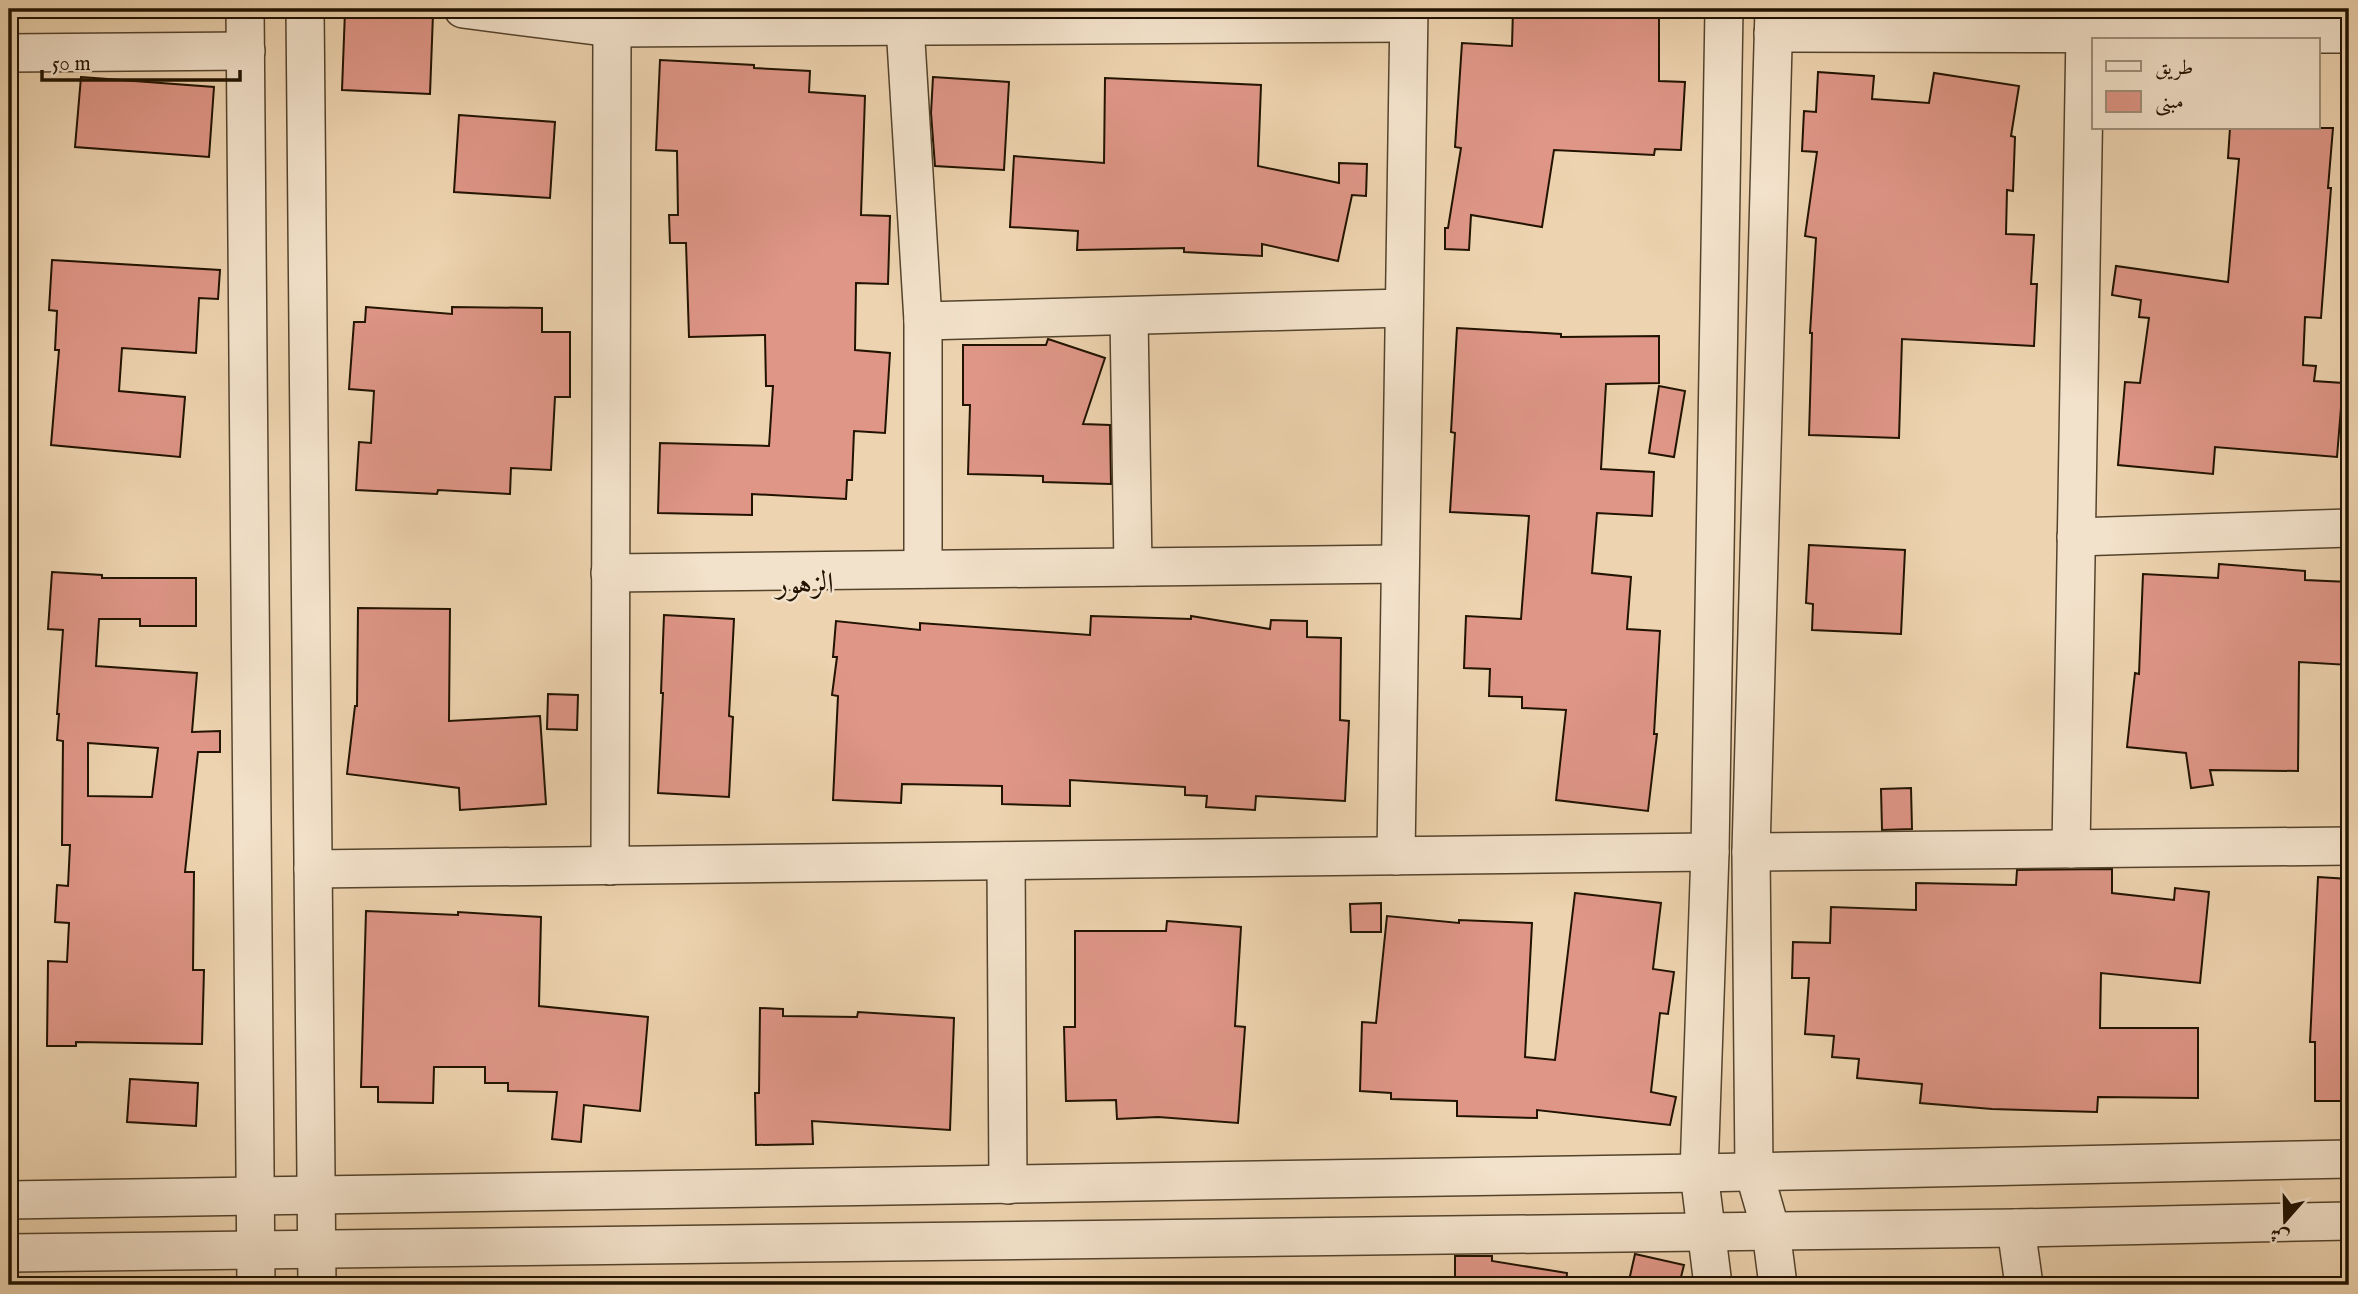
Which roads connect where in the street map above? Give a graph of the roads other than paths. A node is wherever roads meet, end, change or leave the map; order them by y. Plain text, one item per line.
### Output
1 (246, 9) edge
2 (306, 9) edge
3 (463, 9) edge
4 (1724, 9) edge
5 (1408, 16) edge
6 (1774, 21) edge
7 (905, 25) junction
8 (612, 28) junction
9 (2085, 33) junction
10 (2349, 34) edge
11 (246, 51) junction
12 (9, 53) edge
13 (1404, 309) junction
14 (1129, 316) junction
15 (923, 321) junction
16 (2349, 528) edge
17 (2076, 537) junction
18 (1401, 564) junction
19 (1133, 567) junction
20 (923, 569) junction
21 (610, 573) junction
22 (2349, 846) edge
23 (2071, 849) junction
24 (1710, 852) junction
25 (1751, 852) junction
26 (1396, 856) junction
27 (1006, 861) junction
28 (610, 866) junction
29 (313, 869) junction
30 (2349, 1159) edge
31 (1699, 1172) junction
32 (1754, 1172) junction
33 (1008, 1185) junction
34 (316, 1196) junction
35 (255, 1197) junction
36 (13, 1206) edge
37 (2349, 1221) edge
38 (2016, 1228) junction
39 (1771, 1231) junction
40 (1706, 1232) junction
41 (317, 1249) junction
42 (9, 1253) edge
43 (256, 1268) edge
44 (317, 1285) edge
45 (1713, 1285) edge
46 (1778, 1285) edge
47 (2024, 1285) edge

1 - 11 street
2 - 29 street
3 - 8 street
4 - 24 street
5 - 7 street
5 - 13 street
6 - 9 street
6 - 25 street
7 - 8 street
7 - 15 street
8 - 21 street
9 - 10 street
9 - 17 street
11 - 12 street
11 - 35 street
13 - 14 street
13 - 18 street
14 - 15 street
14 - 19 street
15 - 20 street
16 - 17 street
17 - 23 street
18 - 19 street
18 - 26 street
19 - 20 street
20 - 21 street
21 - 28 street
22 - 23 street
23 - 25 street
24 - 26 street
24 - 31 street
25 - 32 street
26 - 27 street
27 - 28 street
27 - 33 street
28 - 29 street
29 - 34 street
30 - 32 street
31 - 32 street
31 - 33 street
31 - 40 street
32 - 39 street
33 - 34 street
34 - 35 street
34 - 41 street
35 - 36 street
35 - 43 street
37 - 38 street
38 - 39 street
38 - 47 street
39 - 40 street
39 - 46 street
40 - 41 street
40 - 45 street
41 - 43 street
41 - 44 street
42 - 43 street

